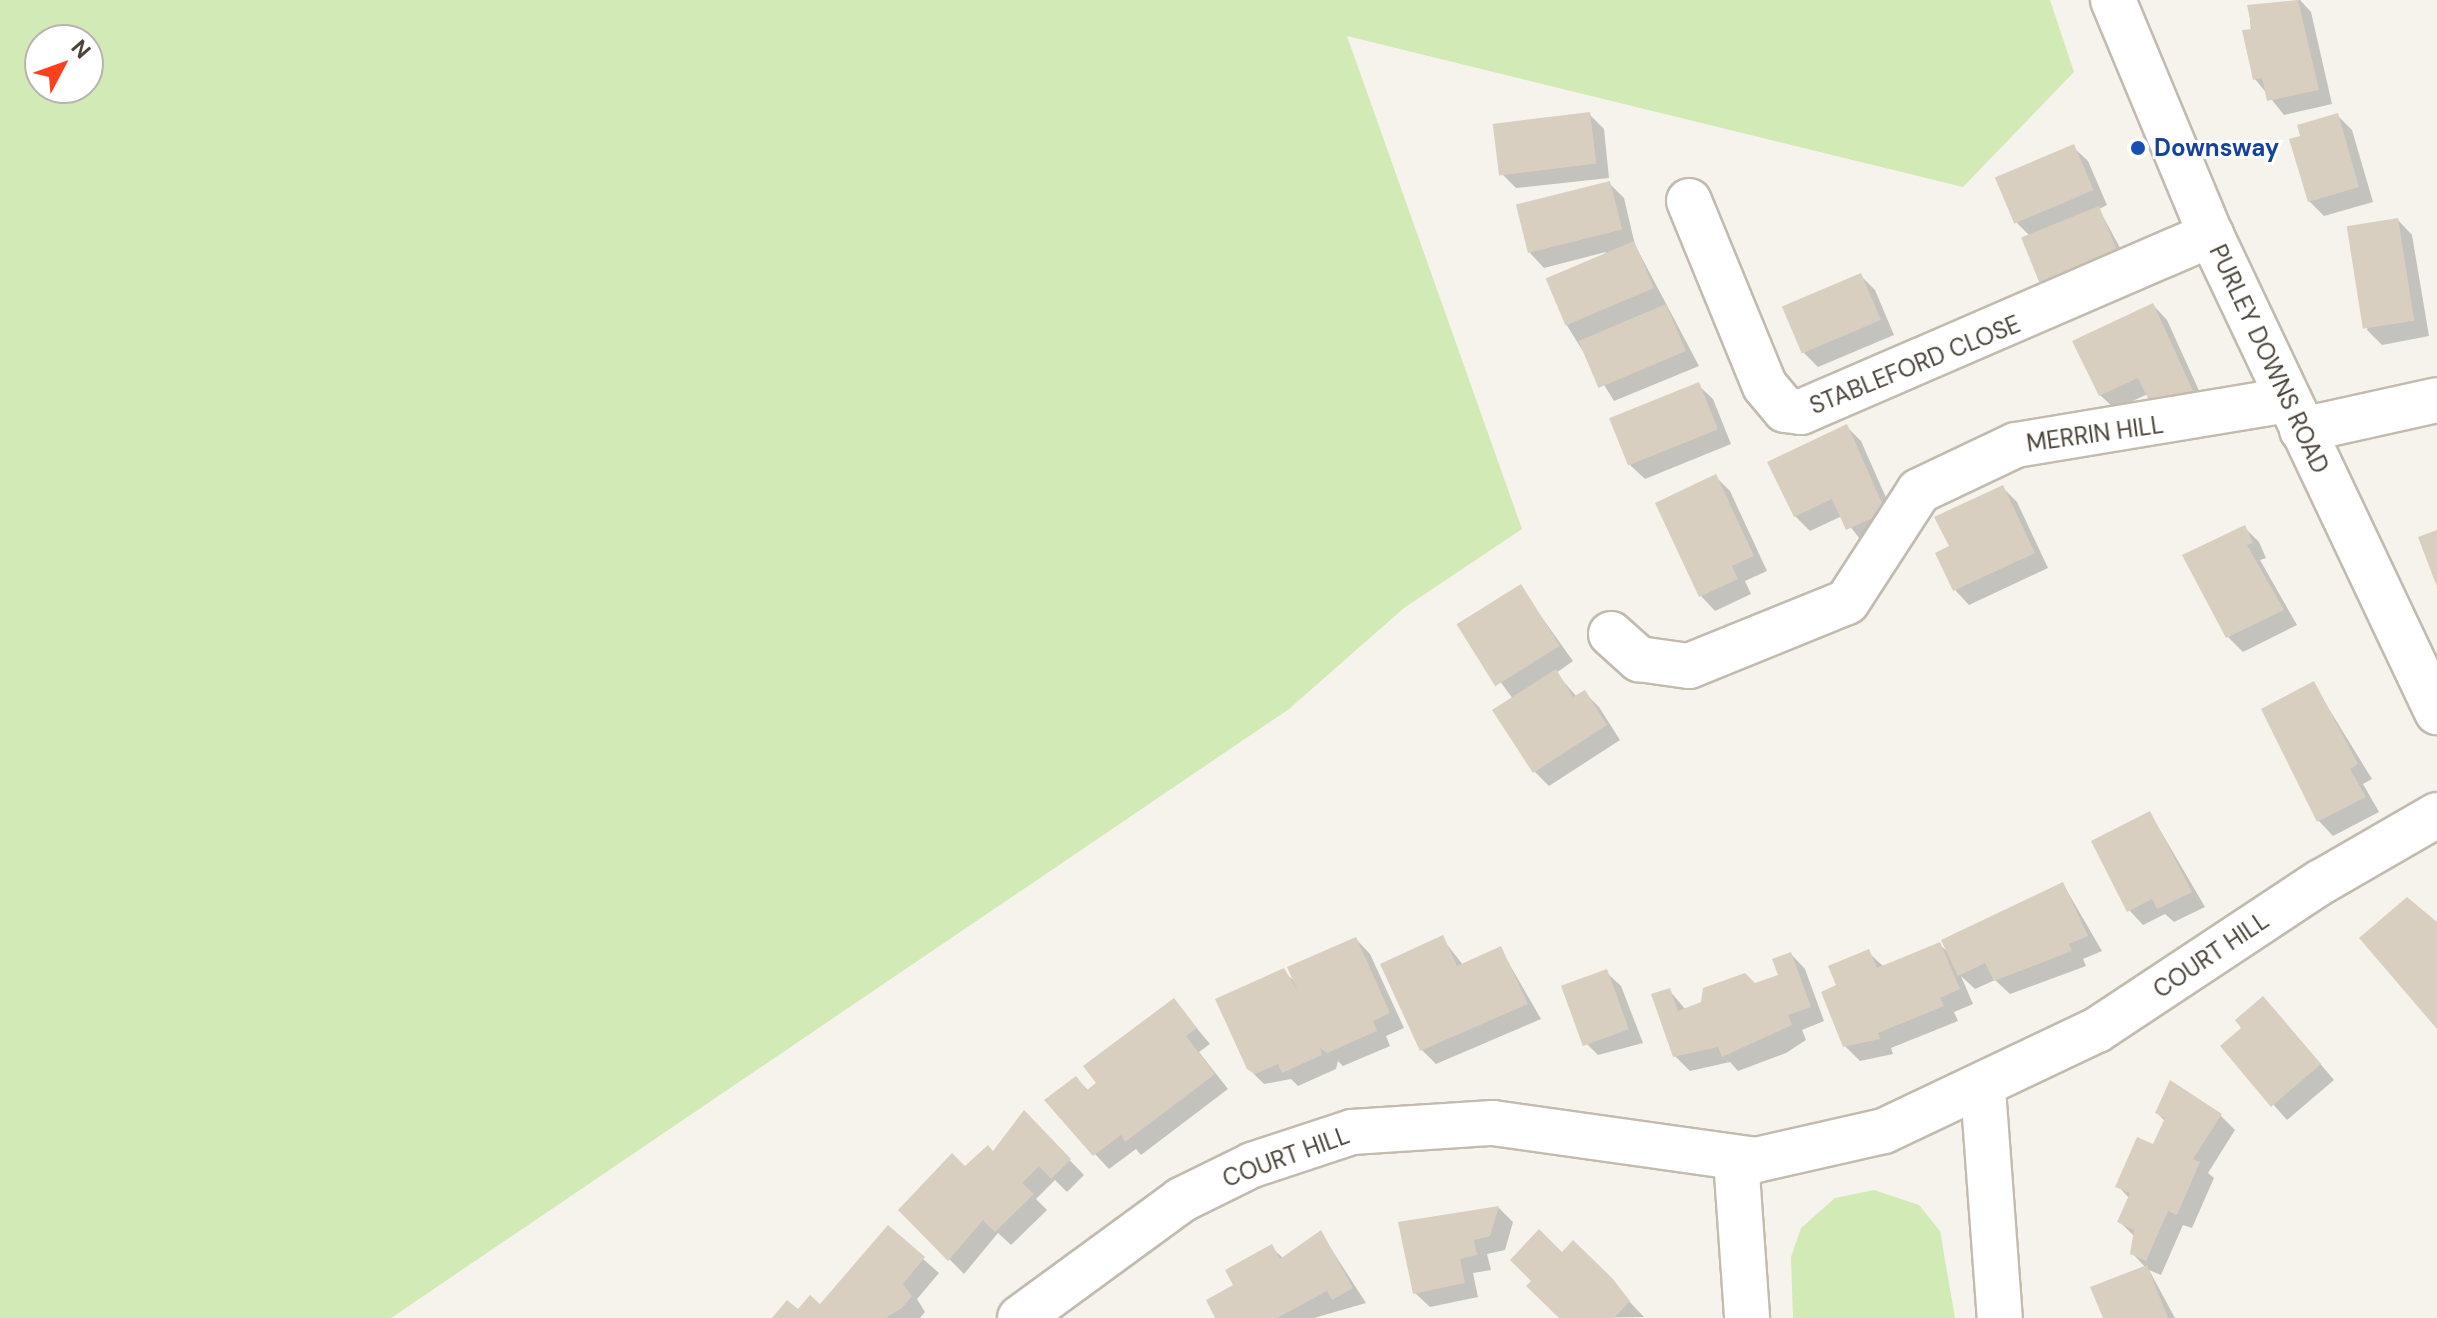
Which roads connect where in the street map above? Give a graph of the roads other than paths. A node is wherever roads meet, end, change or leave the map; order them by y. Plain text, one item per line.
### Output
1 (2113, 0) edge
2 (1689, 201) dead end
3 (2211, 235) junction
4 (2437, 400) edge
5 (2295, 415) junction
6 (1611, 634) dead end
7 (2437, 712) edge
8 (2437, 815) edge
9 (1983, 1089) junction
10 (1736, 1159) junction
11 (1747, 1314) edge
12 (1020, 1318) edge
13 (2000, 1318) edge

1 - 3 street, PURLEY DOWNS ROAD
2 - 3 street, STABLEFORD CLOSE
3 - 5 street, PURLEY DOWNS ROAD
4 - 5 street
5 - 6 street, MERRIN HILL
5 - 7 street, PURLEY DOWNS ROAD
8 - 9 street, COURT HILL
9 - 10 street, COURT HILL
9 - 13 street
10 - 11 street
10 - 12 street, COURT HILL

